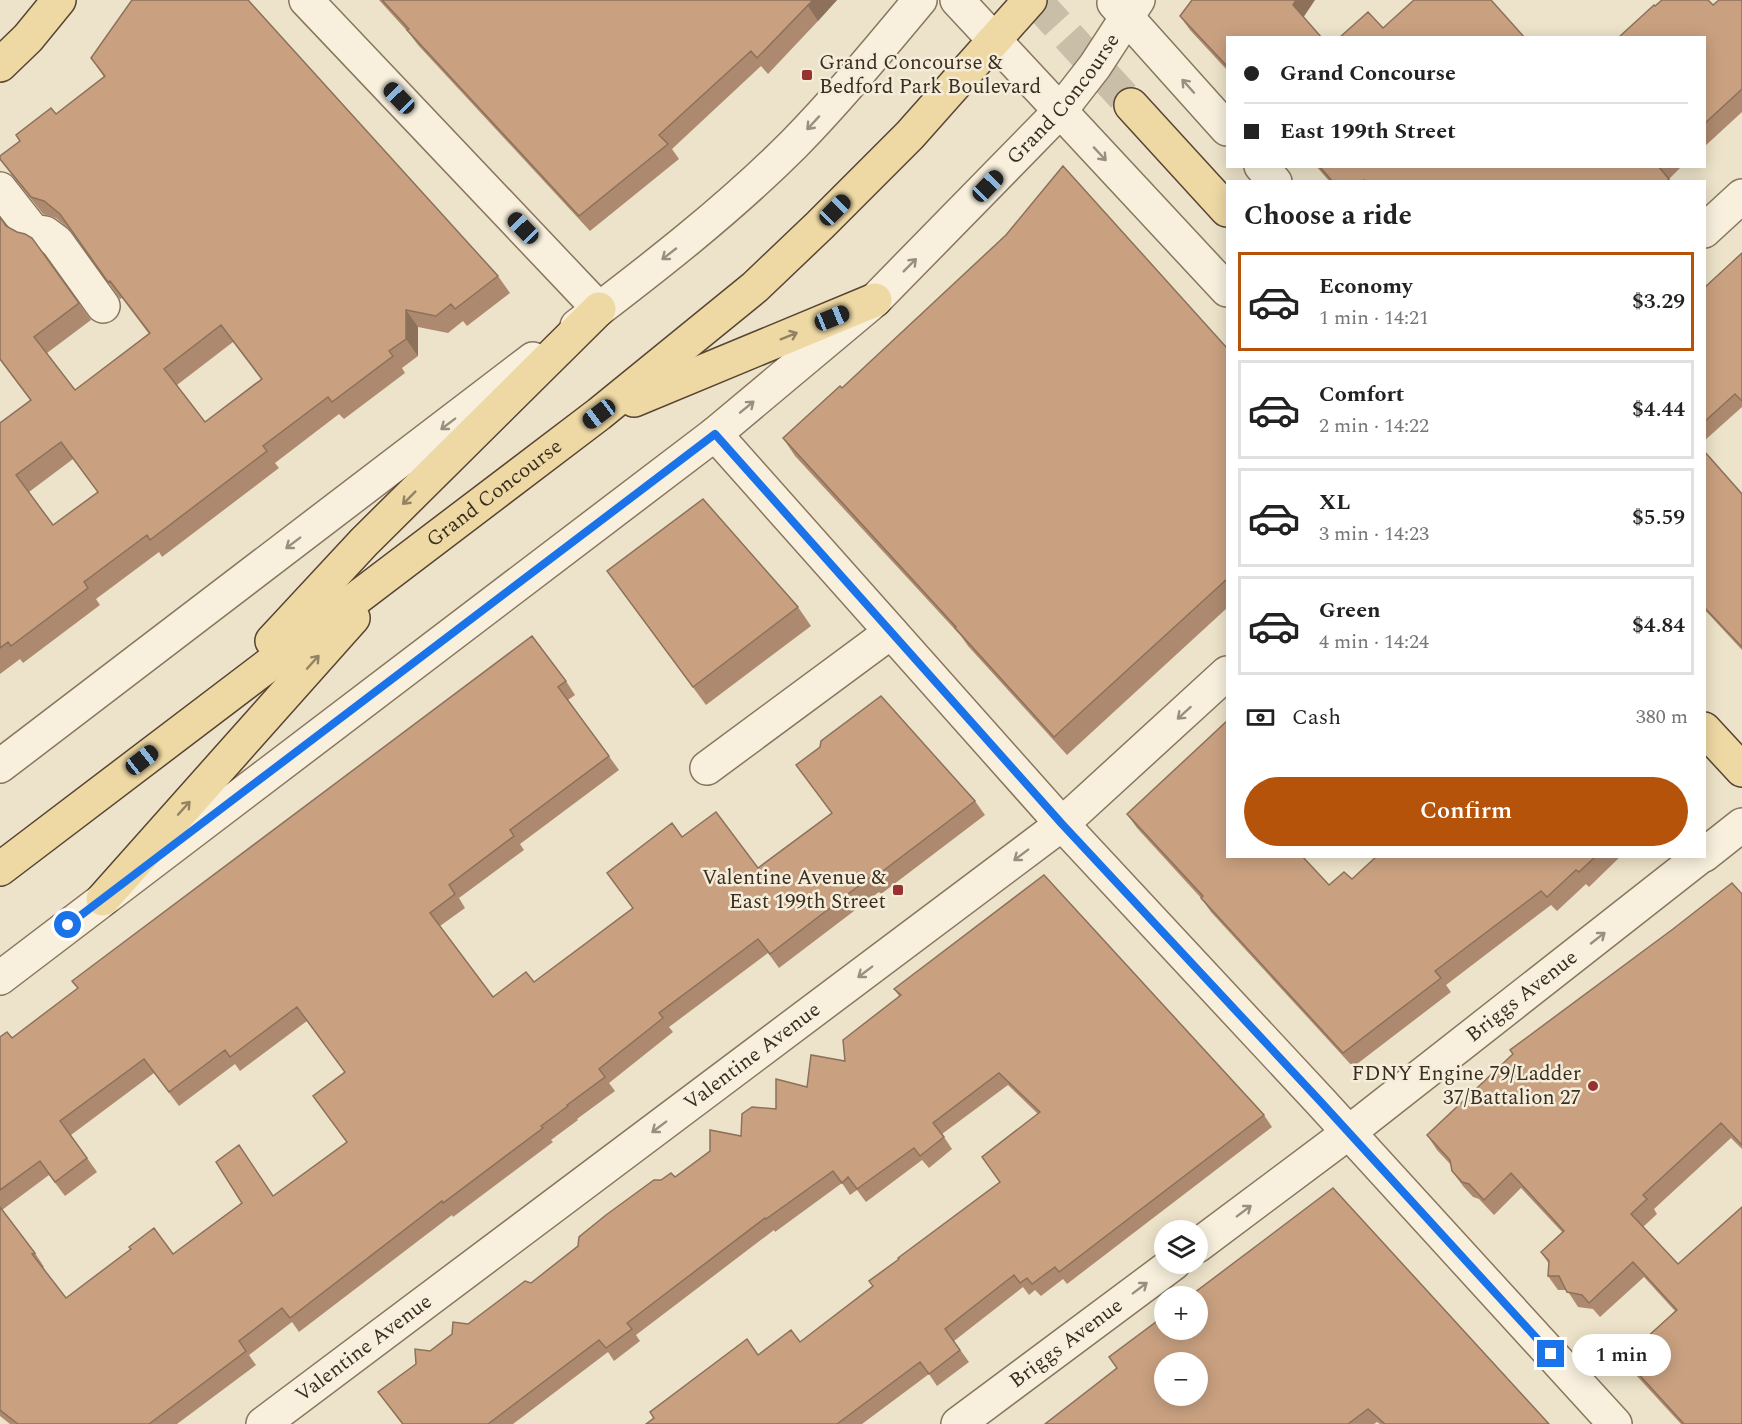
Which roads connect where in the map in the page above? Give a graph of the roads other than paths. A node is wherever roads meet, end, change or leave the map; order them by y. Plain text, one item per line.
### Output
1 (59, 0) edge
2 (306, 0) edge
3 (920, 0) edge
4 (957, 0) edge
5 (1030, 0) edge
6 (1125, 6) edge
7 (995, 41) junction
8 (0, 65) edge
9 (1131, 105) tunnel mouth
10 (1060, 111) junction
11 (1226, 128) edge
12 (1263, 168) edge
13 (1273, 180) edge
14 (0, 189) edge
15 (1742, 196) edge
16 (1226, 209) edge
17 (1706, 229) edge
18 (1226, 289) edge
19 (875, 300) junction
20 (103, 306) edge
21 (599, 309) junction
22 (599, 414) junction
23 (715, 434) junction
24 (405, 560) junction
25 (891, 632) junction
26 (1226, 674) edge
27 (213, 706) junction
28 (1706, 731) edge
29 (0, 766) edge
30 (707, 768) dead end
31 (1742, 770) edge
32 (1062, 824) junction
33 (1742, 825) edge
34 (1706, 854) edge
35 (1700, 858) edge
36 (0, 869) edge
37 (103, 899) junction
38 (0, 978) edge
39 (1348, 1133) junction
40 (1208, 1238) edge
41 (1159, 1274) edge
42 (263, 1424) edge
43 (958, 1424) edge
44 (1615, 1424) edge

1 - 8 main road
2 - 21 street
3 -> 21 street
4 - 7 street
5 - 7 main road, Grand Concourse
6 - 10 street, Grand Concourse
11 -> 6 street
7 - 10 street
7 - 22 main road, Grand Concourse
9 - 16 main road
10 -> 18 street
19 -> 10 street, Grand Concourse
12 - 13 street
14 - 20 street
15 - 17 street
22 -> 19 main road
23 -> 19 street, Grand Concourse
21 -> 27 main road
21 -> 29 street
22 - 24 main road, Grand Concourse
23 - 25 street
23 - 37 street, Grand Concourse
24 - 27 main road, Grand Concourse
37 -> 24 main road
25 - 30 street
25 - 32 street
26 -> 32 street, Valentine Avenue
27 - 36 main road, Grand Concourse
28 - 31 main road
32 - 39 street
32 -> 42 street, Valentine Avenue
33 - 34 street, Briggs Avenue
39 -> 35 street, Briggs Avenue
37 - 38 street, Grand Concourse
40 -> 39 street, Briggs Avenue
39 - 44 street
43 -> 41 street, Briggs Avenue

